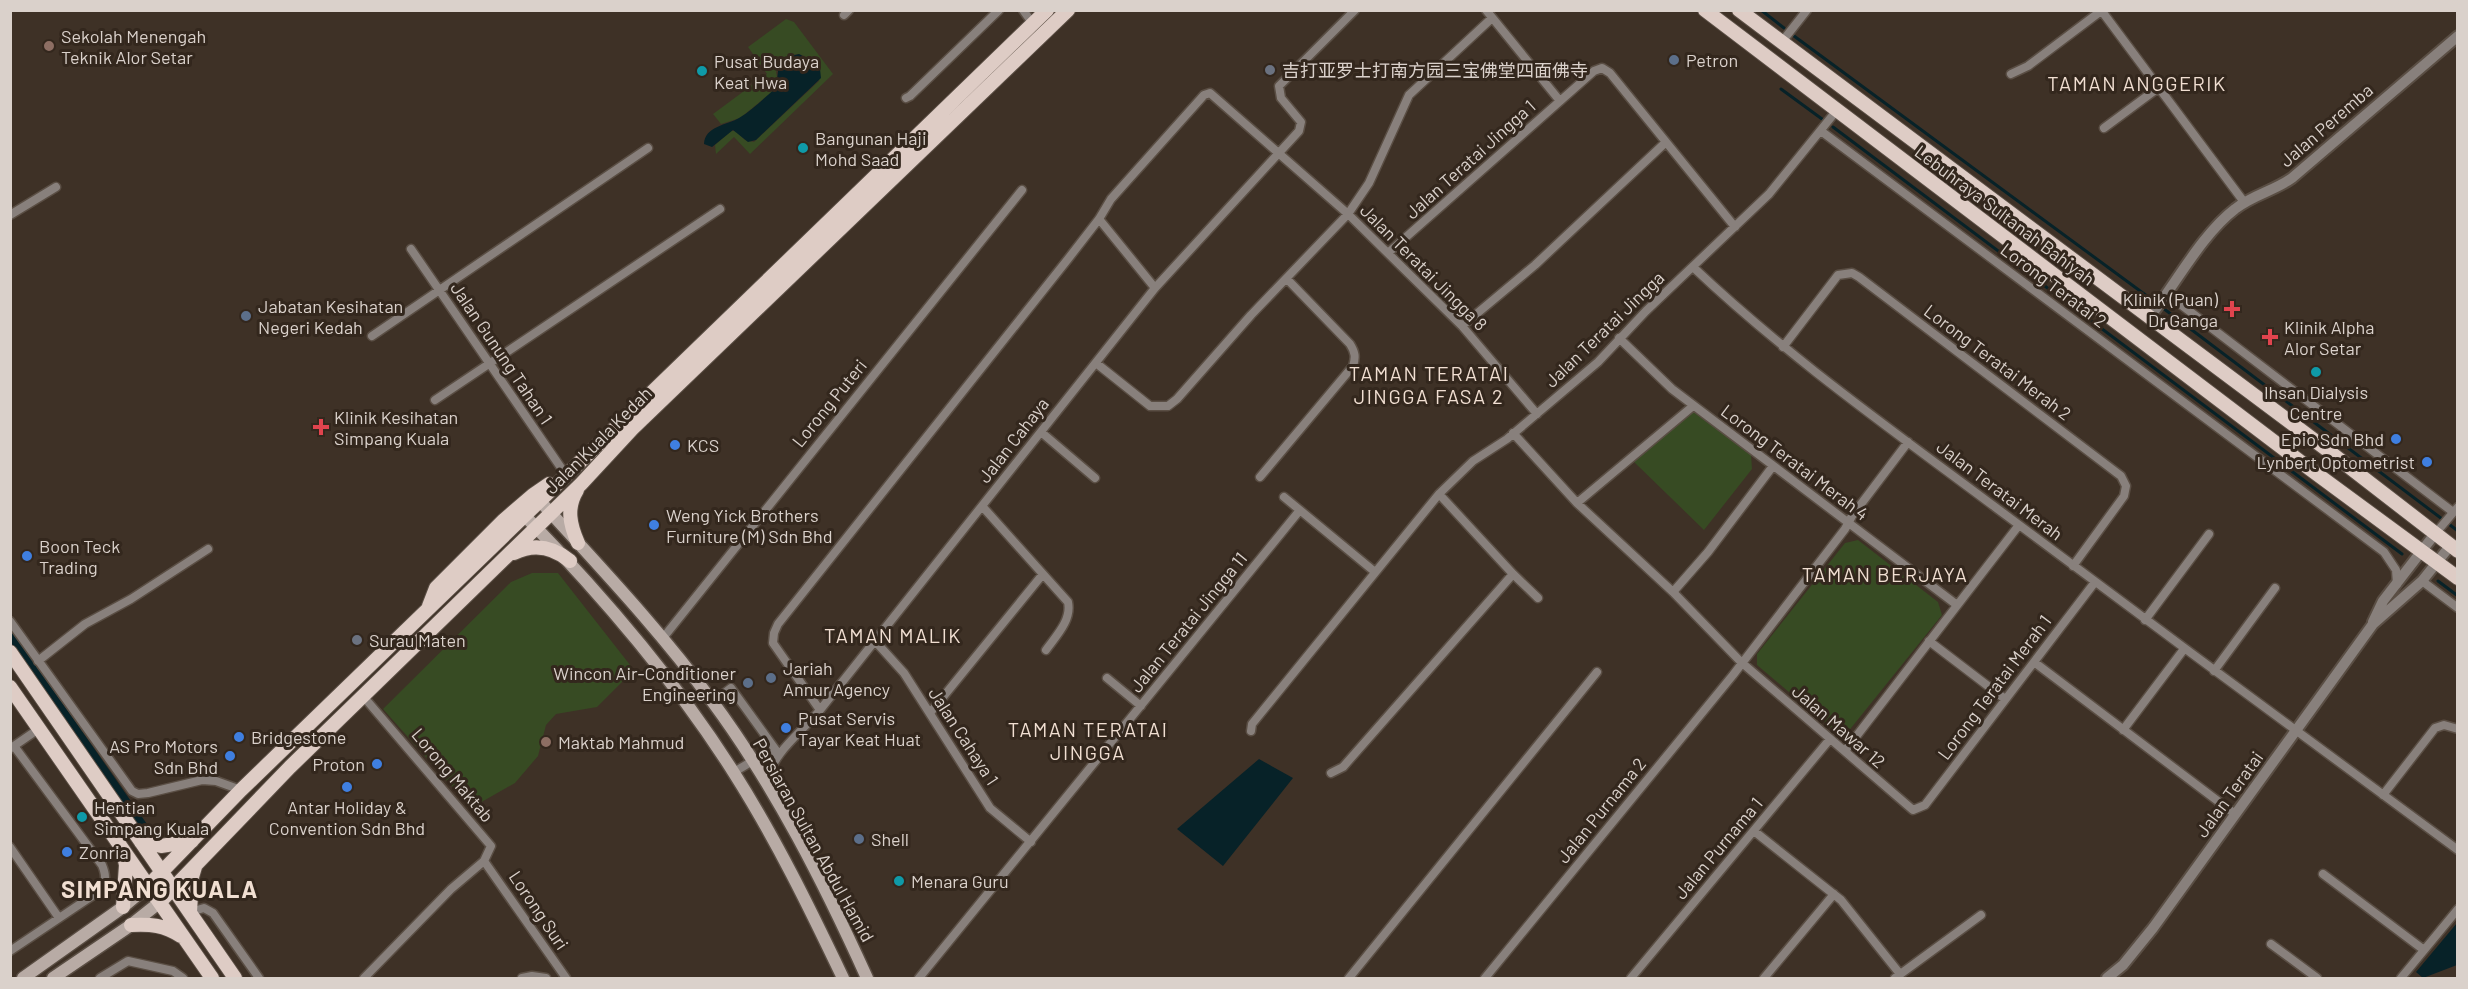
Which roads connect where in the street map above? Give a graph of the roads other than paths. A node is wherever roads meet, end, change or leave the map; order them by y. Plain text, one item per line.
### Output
1 (999, 10) edge
2 (1023, 10) edge
3 (1047, 10) edge
4 (1068, 10) edge
5 (1355, 10) edge
6 (1705, 10) edge
7 (1718, 10) edge
8 (1739, 10) edge
9 (1807, 10) edge
10 (2101, 11) edge
11 (1489, 14) edge
12 (1033, 24) junction
13 (2457, 36) edge
14 (1781, 43) junction
15 (1769, 58) junction
16 (2011, 74) dead end
17 (2158, 88) junction
18 (906, 98) dead end
19 (1560, 101) junction
20 (1837, 110) junction
21 (2104, 128) dead end
22 (1821, 131) junction
23 (1666, 142) junction
24 (648, 148) dead end
25 (1279, 152) junction
26 (56, 187) dead end
27 (1022, 189) dead end
28 (2244, 202) junction
29 (720, 209) dead end
30 (10, 214) edge
31 (1348, 214) junction
32 (1099, 219) junction
33 (1735, 227) junction
34 (411, 249) dead end
35 (1388, 253) junction
36 (1693, 267) junction
37 (1287, 279) junction
38 (1155, 288) junction
39 (439, 290) junction
40 (2165, 297) junction
41 (2152, 314) junction
42 (1462, 326) junction
43 (372, 336) dead end
44 (1619, 338) junction
45 (1783, 347) junction
46 (1096, 363) junction
47 (489, 364) junction
48 (435, 400) dead end
49 (1693, 406) junction
50 (1537, 414) junction
51 (1041, 432) junction
52 (1513, 434) junction
53 (1908, 442) junction
54 (1773, 466) junction
55 (566, 475) junction
56 (1260, 477) dead end
57 (1095, 478) dead end
58 (581, 484) junction
59 (1439, 494) junction
60 (1284, 497) dead end
61 (540, 501) junction
62 (1577, 503) junction
63 (982, 506) junction
64 (1300, 510) junction
65 (2454, 512) edge
66 (551, 513) junction
67 (525, 516) junction
68 (1848, 523) junction
69 (2019, 525) junction
70 (536, 528) junction
71 (2438, 531) junction
72 (2209, 534) dead end
73 (578, 543) junction
74 (2455, 545) edge
75 (208, 549) dead end
76 (2421, 551) junction
77 (509, 555) junction
78 (570, 561) junction
79 (2437, 562) junction
80 (2073, 566) junction
81 (1375, 572) junction
82 (1043, 574) junction
83 (1513, 574) junction
84 (2457, 578) edge
85 (2422, 581) junction
86 (2095, 582) junction
87 (2397, 584) junction
88 (2275, 588) dead end
89 (1673, 592) junction
90 (1538, 597) dead end
91 (1957, 605) junction
92 (2457, 608) edge
93 (426, 613) junction
94 (2145, 620) junction
95 (10, 621) edge
96 (2373, 624) junction
97 (663, 638) junction
98 (875, 641) junction
99 (1929, 641) junction
100 (2184, 649) junction
101 (1046, 650) dead end
102 (10, 652) edge
103 (38, 661) junction
104 (1741, 662) junction
105 (2034, 662) junction
106 (1597, 672) dead end
107 (2214, 672) junction
108 (1107, 678) dead end
109 (10, 687) edge
110 (363, 696) junction
111 (2006, 699) junction
112 (713, 702) junction
113 (1141, 706) junction
114 (820, 710) junction
115 (930, 713) junction
116 (39, 728) junction
117 (2457, 729) edge
118 (2123, 730) junction
119 (1251, 731) dead end
120 (2294, 732) junction
121 (1830, 739) junction
122 (12, 747) edge
123 (1845, 752) junction
124 (778, 753) junction
125 (753, 760) junction
126 (734, 772) junction
127 (1331, 773) dead end
128 (766, 782) junction
129 (241, 790) junction
130 (2383, 795) junction
131 (1917, 810) joint
132 (2235, 814) junction
133 (1754, 831) junction
134 (192, 840) junction
135 (1030, 842) junction
136 (141, 843) junction
137 (10, 848) edge
138 (2457, 850) edge
139 (123, 851) junction
140 (484, 861) junction
141 (197, 862) junction
142 (162, 873) junction
143 (2323, 874) dead end
144 (148, 886) junction
145 (173, 889) junction
146 (1834, 894) junction
147 (160, 902) junction
148 (123, 907) junction
149 (2457, 909) edge
150 (190, 912) junction
151 (1981, 915) dead end
152 (59, 918) junction
153 (131, 925) junction
154 (185, 939) junction
155 (2271, 944) dead end
156 (2424, 950) junction
157 (10, 951) edge
158 (1898, 976) edge
159 (23, 978) edge
160 (53, 978) edge
161 (100, 978) edge
162 (183, 978) edge
163 (212, 978) edge
164 (235, 978) edge
165 (259, 978) edge
166 (364, 978) edge
167 (522, 978) edge
168 (546, 978) edge
169 (566, 978) edge
170 (843, 978) edge
171 (867, 978) edge
172 (919, 978) edge
173 (1349, 978) edge
174 (1485, 978) edge
175 (1631, 978) edge
176 (1764, 978) edge
177 (2107, 978) edge
178 (2317, 978) edge
179 (2402, 978) edge

1 - 18 street
2 - 12 street
3 - 12 main road, Jalan Kuala Kedah
4 - 58 main road, Jalan Kuala Kedah
5 - 25 street, Jalan Cahaya
6 - 15 main road, Lebuhraya Sultanah Bahiyah
7 - 15 main road
8 - 14 main road, Lebuhraya Sultanah Bahiyah
9 - 14 street
10 - 16 street
10 - 17 street
11 - 19 street
11 - 31 street
12 - 55 main road, Jalan Kuala Kedah
13 - 28 street, Jalan Peremba
14 - 41 main road, Lebuhraya Sultanah Bahiyah
15 - 20 main road, Lebuhraya Sultanah Bahiyah
17 - 21 street
17 - 28 street
19 - 23 street, Jalan Teratai Jingga 1
19 - 35 street, Jalan Teratai Jingga 1
20 - 22 street, Jalan Teratai Jingga
20 - 76 main road, Lebuhraya Sultanah Bahiyah
22 - 33 street, Jalan Teratai Jingga
22 - 87 street, Lorong Teratai 2
23 - 33 street
23 - 42 street
24 - 39 street
25 - 31 street, Jalan Teratai Jingga 8
25 - 32 street, Jalan Teratai Jingga 8
25 - 38 street, Jalan Cahaya
26 - 30 street
27 - 97 street, Lorong Puteri
28 - 40 street, Jalan Peremba
29 - 47 street
31 - 35 street, Jalan Teratai Jingga 8
31 - 37 street
32 - 38 street
32 - 114 street
33 - 36 street, Jalan Teratai Jingga
34 - 39 street, Jalan Gunung Tahan 1
35 - 42 street, Jalan Teratai Jingga 8
36 - 44 street, Jalan Teratai Jingga
36 - 45 street, Jalan Teratai Merah
37 - 46 street
37 - 56 street
38 - 46 street, Jalan Cahaya
39 - 43 street
39 - 47 street, Jalan Gunung Tahan 1
40 - 41 street, Jalan Peremba
40 - 65 street
41 - 71 main road, Lebuhraya Sultanah Bahiyah
42 - 50 street, Jalan Teratai Jingga 8
44 - 49 street, Lorong Teratai Merah 4
44 - 50 street, Jalan Teratai Jingga
45 - 53 street, Jalan Teratai Merah
45 - 80 street, Lorong Teratai Merah 2
46 - 51 street, Jalan Cahaya
47 - 48 street
47 - 55 street, Jalan Gunung Tahan 1
49 - 54 street, Lorong Teratai Merah 4
49 - 62 street
50 - 52 street, Jalan Teratai Jingga
51 - 57 street
51 - 63 street, Jalan Cahaya
52 - 59 street, Jalan Teratai Jingga
52 - 62 street, Jalan Mawar 12
53 - 68 street, Jalan Purnama 2
53 - 69 street, Jalan Teratai Merah
54 - 68 street, Lorong Teratai Merah 4
54 - 89 street
55 - 61 main road, Jalan Kuala Kedah
55 - 93 main road
58 - 66 main road, Jalan Kuala Kedah
58 - 73 main road
59 - 81 street, Jalan Teratai Jingga
59 - 83 street
60 - 64 street
61 - 66 main road, Persiaran Sultan Abdul Hamid
61 - 67 main road, Jalan Kuala Kedah
62 - 89 street, Jalan Mawar 12
63 - 82 street
63 - 98 street, Jalan Cahaya
64 - 81 street
64 - 113 street, Jalan Teratai Jingga 11
65 - 71 street
66 - 70 main road, Jalan Kuala Kedah
66 - 73 main road, Persiaran Sultan Abdul Hamid
67 - 70 main road, Persiaran Sultan Abdul Hamid
67 - 93 main road, Jalan Kuala Kedah
68 - 91 street, Lorong Teratai Merah 4
68 - 104 street, Jalan Purnama 2
69 - 80 street, Jalan Teratai Merah
69 - 91 street
70 - 77 main road, Jalan Kuala Kedah
70 - 78 main road, Persiaran Sultan Abdul Hamid
71 - 74 main road, Lebuhraya Sultanah Bahiyah
71 - 76 street, Jalan Teratai
72 - 94 street
73 - 97 main road, Persiaran Sultan Abdul Hamid
74 - 79 street, Jalan Teratai
75 - 103 street
76 - 79 main road, Lebuhraya Sultanah Bahiyah
76 - 87 street, Jalan Teratai
77 - 78 main road
77 - 110 main road, Jalan Kuala Kedah
78 - 126 main road, Persiaran Sultan Abdul Hamid
79 - 84 main road, Lebuhraya Sultanah Bahiyah
79 - 85 street, Jalan Teratai
80 - 86 street, Jalan Teratai Merah
81 - 119 street, Jalan Teratai Jingga
82 - 101 street
82 - 115 street
83 - 90 street
83 - 127 street
85 - 92 street
85 - 96 street, Jalan Teratai
86 - 94 street, Jalan Teratai Merah
86 - 105 street, Lorong Teratai Merah 1
87 - 96 street, Jalan Teratai
88 - 107 street
89 - 104 street, Jalan Mawar 12
91 - 99 street
93 - 129 main road, Jalan Kuala Kedah
94 - 100 street, Jalan Teratai Merah
95 - 103 street
96 - 120 street, Jalan Teratai
97 - 112 main road, Persiaran Sultan Abdul Hamid
98 - 114 street, Jalan Cahaya
98 - 115 street, Jalan Cahaya 1
99 - 111 street
99 - 123 street
100 - 107 street, Jalan Teratai Merah
100 - 118 street
102 - 136 main road
103 - 129 street
104 - 121 street, Jalan Mawar 12
104 - 174 street, Jalan Purnama 2
105 - 111 street, Lorong Teratai Merah 1
105 - 118 street
106 - 173 street
107 - 120 street, Jalan Teratai Merah
108 - 113 street
109 - 116 main road
110 - 140 street, Lorong Maktab
110 - 141 main road, Jalan Kuala Kedah
111 - 131 street, Lorong Teratai Merah 1
112 - 124 street
112 - 125 main road, Persiaran Sultan Abdul Hamid
113 - 135 street, Jalan Teratai Jingga 11
114 - 124 street, Jalan Cahaya
115 - 135 street, Jalan Cahaya 1
116 - 122 street
116 - 139 main road
117 - 130 street
118 - 132 street
120 - 130 street, Jalan Teratai Merah
120 - 132 street, Jalan Teratai
121 - 123 street, Jalan Mawar 12
121 - 133 street, Jalan Purnama 1
122 - 152 street
123 - 131 street, Jalan Mawar 12
124 - 125 street, Jalan Cahaya
124 - 128 street, Jalan Cahaya
125 - 126 street, Jalan Cahaya
125 - 128 main road, Persiaran Sultan Abdul Hamid
126 - 170 main road, Persiaran Sultan Abdul Hamid
128 - 171 main road, Persiaran Sultan Abdul Hamid
129 - 134 main road, Jalan Kuala Kedah
130 - 138 street, Jalan Teratai Merah
132 - 177 street, Jalan Teratai
133 - 146 street
133 - 175 street, Jalan Purnama 1
134 - 136 main road
134 - 142 main road, Jalan Kuala Kedah
135 - 172 street, Jalan Teratai Jingga 11
136 - 142 main road
137 - 152 street
139 - 144 main road
139 - 148 main road
140 - 166 street
140 - 169 street, Lorong Suri
141 - 145 main road, Jalan Kuala Kedah
141 - 150 main road
142 - 144 main road, Jalan Kuala Kedah
142 - 145 main road
143 - 156 street
144 - 147 main road
144 - 148 main road
145 - 147 main road, Jalan Kuala Kedah
145 - 150 main road
146 - 158 street
146 - 176 street
147 - 153 main road
147 - 154 main road
148 - 159 main road
149 - 156 street
150 - 164 main road
150 - 165 street
151 - 158 street
152 - 157 street
153 - 154 main road
153 - 160 main road
154 - 163 main road
155 - 178 street
156 - 179 street
161 - 162 street
167 - 168 street

